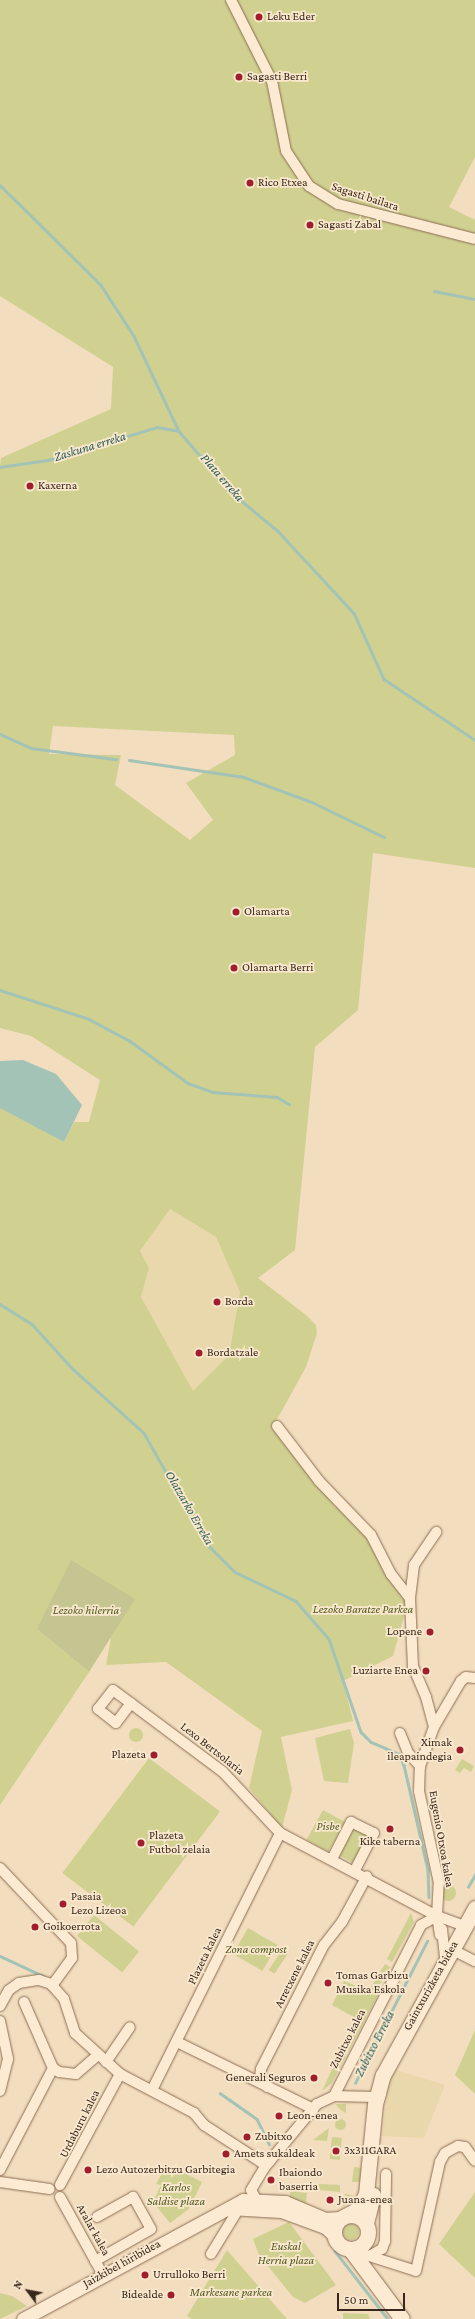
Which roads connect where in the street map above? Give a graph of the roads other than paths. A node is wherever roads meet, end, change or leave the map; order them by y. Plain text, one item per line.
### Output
1 (231, 0) edge
2 (475, 240) edge
3 (277, 1426) dead end
4 (436, 1532) dead end
5 (410, 1598) junction
6 (475, 1678) edge
7 (131, 1704) dead end
8 (434, 1727) junction
9 (400, 1733) dead end
10 (420, 1766) junction
11 (280, 1834) junction
12 (332, 1859) junction
13 (0, 1868) edge
14 (355, 1870) junction
15 (367, 1876) junction
16 (475, 1908) edge
17 (437, 1916) junction
18 (460, 1924) junction
19 (447, 1946) junction
20 (475, 1961) edge
21 (52, 1986) junction
22 (24, 2002) dead end
23 (0, 2006) edge
24 (0, 2021) edge
25 (130, 2026) dead end
26 (177, 2042) junction
27 (102, 2058) junction
28 (53, 2068) junction
29 (120, 2074) junction
30 (268, 2087) junction
31 (152, 2090) junction
32 (0, 2091) edge
33 (380, 2092) junction
34 (334, 2096) junction
35 (313, 2108) junction
36 (475, 2161) edge
37 (270, 2162) junction
38 (0, 2170) edge
39 (386, 2174) dead end
40 (0, 2182) edge
41 (60, 2185) junction
42 (50, 2189) junction
43 (60, 2197) junction
44 (258, 2199) junction
45 (238, 2208) junction
46 (222, 2209) junction
47 (344, 2216) junction
48 (97, 2217) dead end
49 (366, 2223) junction
50 (334, 2235) junction
51 (366, 2240) junction
52 (350, 2249) junction
53 (211, 2254) dead end
54 (368, 2255) junction
55 (95, 2261) junction
56 (103, 2275) junction
57 (388, 2303) junction
58 (23, 2319) edge
59 (402, 2319) edge

1 - 2 street, Sagasti bailara
3 - 5 street
4 - 5 street
5 - 8 street
6 - 8 street, Eugenio Otxoa kalea
7 - 11 street, Lexo Bertsolaria
8 - 10 street, Eugenio Otxoa kalea
9 - 10 street
10 - 17 street, Eugenio Otxoa kalea
11 - 12 street, Lexo Bertsolaria
11 - 26 street, Plazeta kalea
12 - 14 street, Lexo Bertsolaria
12 - 14 street
13 - 21 street
14 - 15 street, Lexo Bertsolaria
15 - 17 street, Lexo Bertsolaria
15 - 30 street, Arretxene kalea
16 - 18 main road, Gaintxurizketa bidea
17 - 18 street, Lexo Bertsolaria
17 - 19 street, Eugenio Otxoa kalea
17 - 34 street, Zubitxo kalea
18 - 19 main road, Gaintxurizketa bidea
19 - 20 street
19 - 33 main road, Gaintxurizketa bidea
21 - 23 street
21 - 27 street
22 - 28 street
24 - 32 street
25 - 27 street
26 - 30 street
26 - 31 street, Plazeta kalea
27 - 28 street
27 - 29 street
28 - 38 street
29 - 31 street
29 - 41 street, Urdaburu kalea
30 - 35 street
31 - 37 street
33 - 34 street
33 - 47 main road
33 - 49 main road
34 - 35 street
35 - 37 street
36 - 54 street
37 - 44 street
39 - 54 street
40 - 42 street
41 - 42 street
41 - 43 street
42 - 43 street
43 - 55 street, Aralar kalea
44 - 45 street
44 - 46 street, Jaizkibel hiribidea
44 - 47 street, Jaizkibel hiribidea
45 - 46 street, Jaizkibel hiribidea
45 - 50 street, Jaizkibel hiribidea
45 - 53 street
46 - 56 street, Jaizkibel hiribidea
47 - 49 main road
47 - 50 main road
48 - 55 street, Jaizkibel hiribidea
49 - 51 main road
50 - 52 main road
51 - 52 main road
51 - 54 main road
52 - 57 main road
54 - 57 main road
55 - 56 street, Aralar kalea
56 - 58 street, Jaizkibel hiribidea
57 - 59 main road

